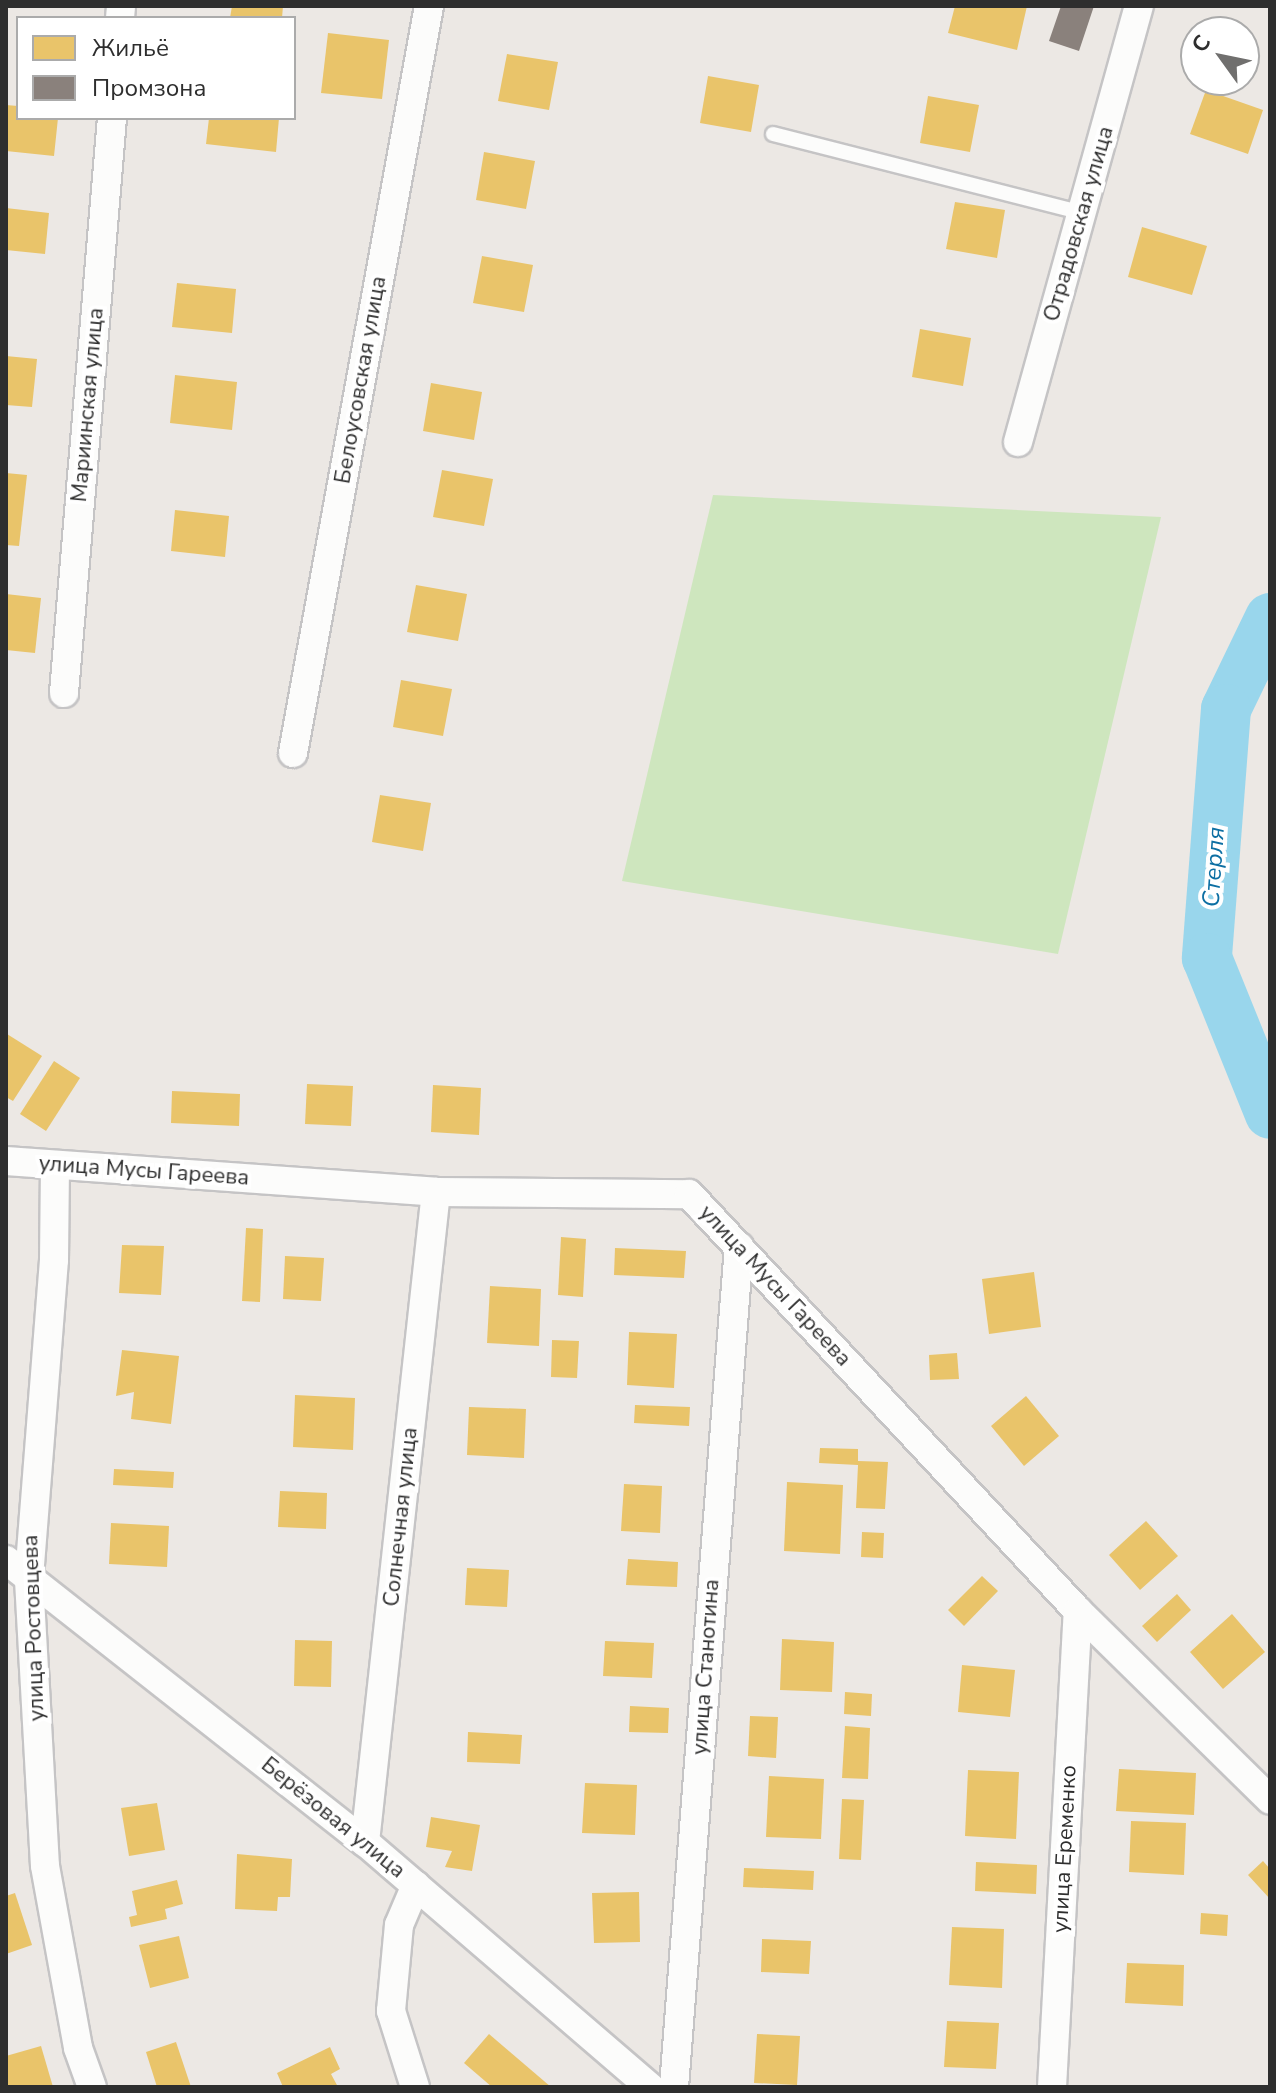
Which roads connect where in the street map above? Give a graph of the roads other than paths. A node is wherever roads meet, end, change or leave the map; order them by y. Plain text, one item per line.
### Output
1 (429, 6) edge
2 (1139, 6) edge
3 (112, 120) edge
4 (773, 134) dead end
5 (1082, 213) junction
6 (1018, 442) dead end
7 (64, 693) dead end
8 (293, 753) dead end
9 (6, 1161) edge
10 (55, 1165) junction
11 (436, 1192) junction
12 (739, 1247) junction
13 (6, 1560) edge
14 (29, 1580) junction
15 (1078, 1611) junction
16 (1270, 1800) edge
17 (365, 1842) junction
18 (416, 1885) junction
19 (92, 2087) edge
20 (415, 2087) edge
21 (650, 2087) edge
22 (674, 2087) edge
23 (1052, 2087) edge

1 - 8 street, Белоусовская улица
2 - 5 street, Отрадовская улица
3 - 7 street, Мариинская улица
4 - 5 lane
5 - 6 street, Отрадовская улица
9 - 10 street, улица Мусы Гареева
10 - 11 street, улица Мусы Гареева
10 - 14 street, улица Ростовцева
11 - 12 street, улица Мусы Гареева
11 - 17 street, Солнечная улица
12 - 15 street, улица Мусы Гареева
12 - 22 street, улица Станотина
13 - 14 street, Берёзовая улица
14 - 17 street, Берёзовая улица
14 - 19 street, улица Ростовцева
15 - 16 street, улица Мусы Гареева
15 - 23 street, улица Еременко
17 - 18 street, Берёзовая улица
18 - 20 street
18 - 21 street, Берёзовая улица

